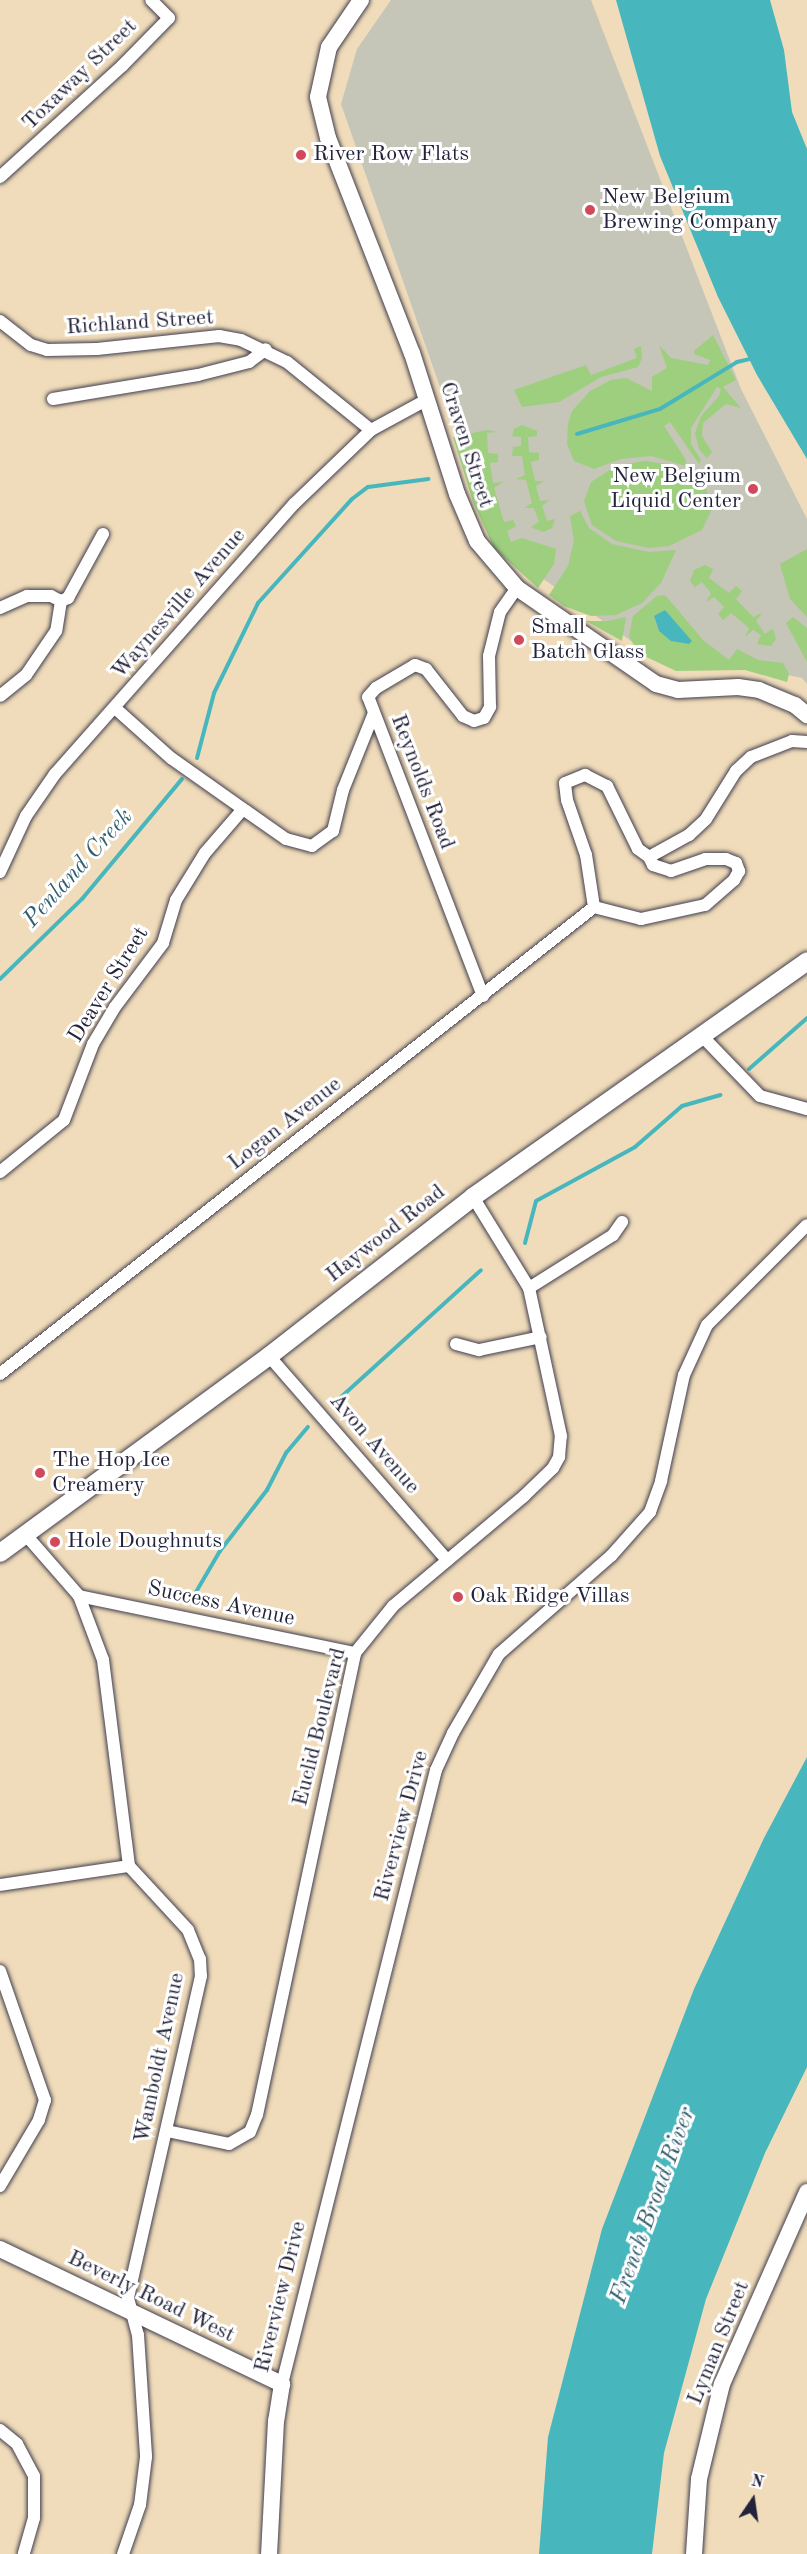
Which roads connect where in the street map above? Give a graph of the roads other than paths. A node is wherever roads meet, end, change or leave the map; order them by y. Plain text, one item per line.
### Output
1 (151, 0) edge
2 (361, 0) edge
3 (0, 177) edge
4 (0, 321) edge
5 (266, 350) junction
6 (53, 399) dead end
7 (428, 399) junction
8 (371, 430) junction
9 (103, 534) dead end
10 (517, 588) junction
11 (61, 601) junction
12 (0, 608) edge
13 (0, 696) edge
14 (115, 708) junction
15 (374, 713) junction
16 (807, 715) edge
17 (807, 742) edge
18 (243, 809) junction
19 (649, 857) junction
20 (0, 872) edge
21 (594, 907) junction
22 (807, 961) edge
23 (483, 996) junction
24 (703, 1037) junction
25 (807, 1109) edge
26 (0, 1172) edge
27 (473, 1197) junction
28 (622, 1221) dead end
29 (807, 1224) edge
30 (529, 1288) junction
31 (541, 1337) junction
32 (456, 1344) dead end
33 (269, 1356) junction
34 (0, 1374) edge
35 (25, 1534) junction
36 (0, 1552) edge
37 (447, 1560) junction
38 (79, 1596) junction
39 (355, 1653) junction
40 (129, 1866) junction
41 (0, 1885) edge
42 (0, 1971) edge
43 (167, 2131) junction
44 (0, 2186) edge
45 (807, 2192) edge
46 (0, 2249) edge
47 (131, 2314) junction
48 (282, 2384) junction
49 (0, 2430) edge
50 (24, 2554) edge
51 (123, 2554) edge
52 (269, 2554) edge
53 (694, 2554) edge

1 - 3 street, Toxaway Street
2 - 7 street, Craven Street
4 - 5 street, Richland Street
5 - 6 street
5 - 8 street, Richland Street
7 - 8 street, Waynesville Avenue
7 - 10 street, Craven Street
8 - 14 street, Waynesville Avenue
9 - 11 street
10 - 15 street
10 - 16 street, Craven Street
11 - 12 street
11 - 13 street
14 - 18 street, Reynolds Road
14 - 20 street, Waynesville Avenue
15 - 18 street, Reynolds Road
15 - 23 street, Reynolds Road
17 - 19 street
18 - 26 street, Deaver Street
19 - 21 street
19 - 21 street
21 - 23 street, Logan Avenue
22 - 24 main road, Haywood Road
23 - 34 street, Logan Avenue
24 - 25 street
24 - 27 main road, Haywood Road
27 - 30 street, Euclid Boulevard
27 - 33 main road, Haywood Road
28 - 30 street
29 - 48 street, Riverview Drive
30 - 31 street, Euclid Boulevard
31 - 32 street
31 - 37 street, Euclid Boulevard
33 - 35 main road, Haywood Road
33 - 37 street, Avon Avenue
35 - 36 main road, Haywood Road
35 - 38 street
37 - 39 street, Euclid Boulevard
38 - 39 street, Success Avenue
38 - 40 street
39 - 43 street, Euclid Boulevard
40 - 41 street
40 - 43 street, Wamboldt Avenue
42 - 44 street
43 - 47 street, Wamboldt Avenue
45 - 53 street, Lyman Street
46 - 47 street, Beverly Road West
47 - 48 street, Beverly Road West
47 - 51 street, Wamboldt Avenue
48 - 52 street, Riverview Drive
49 - 50 street

